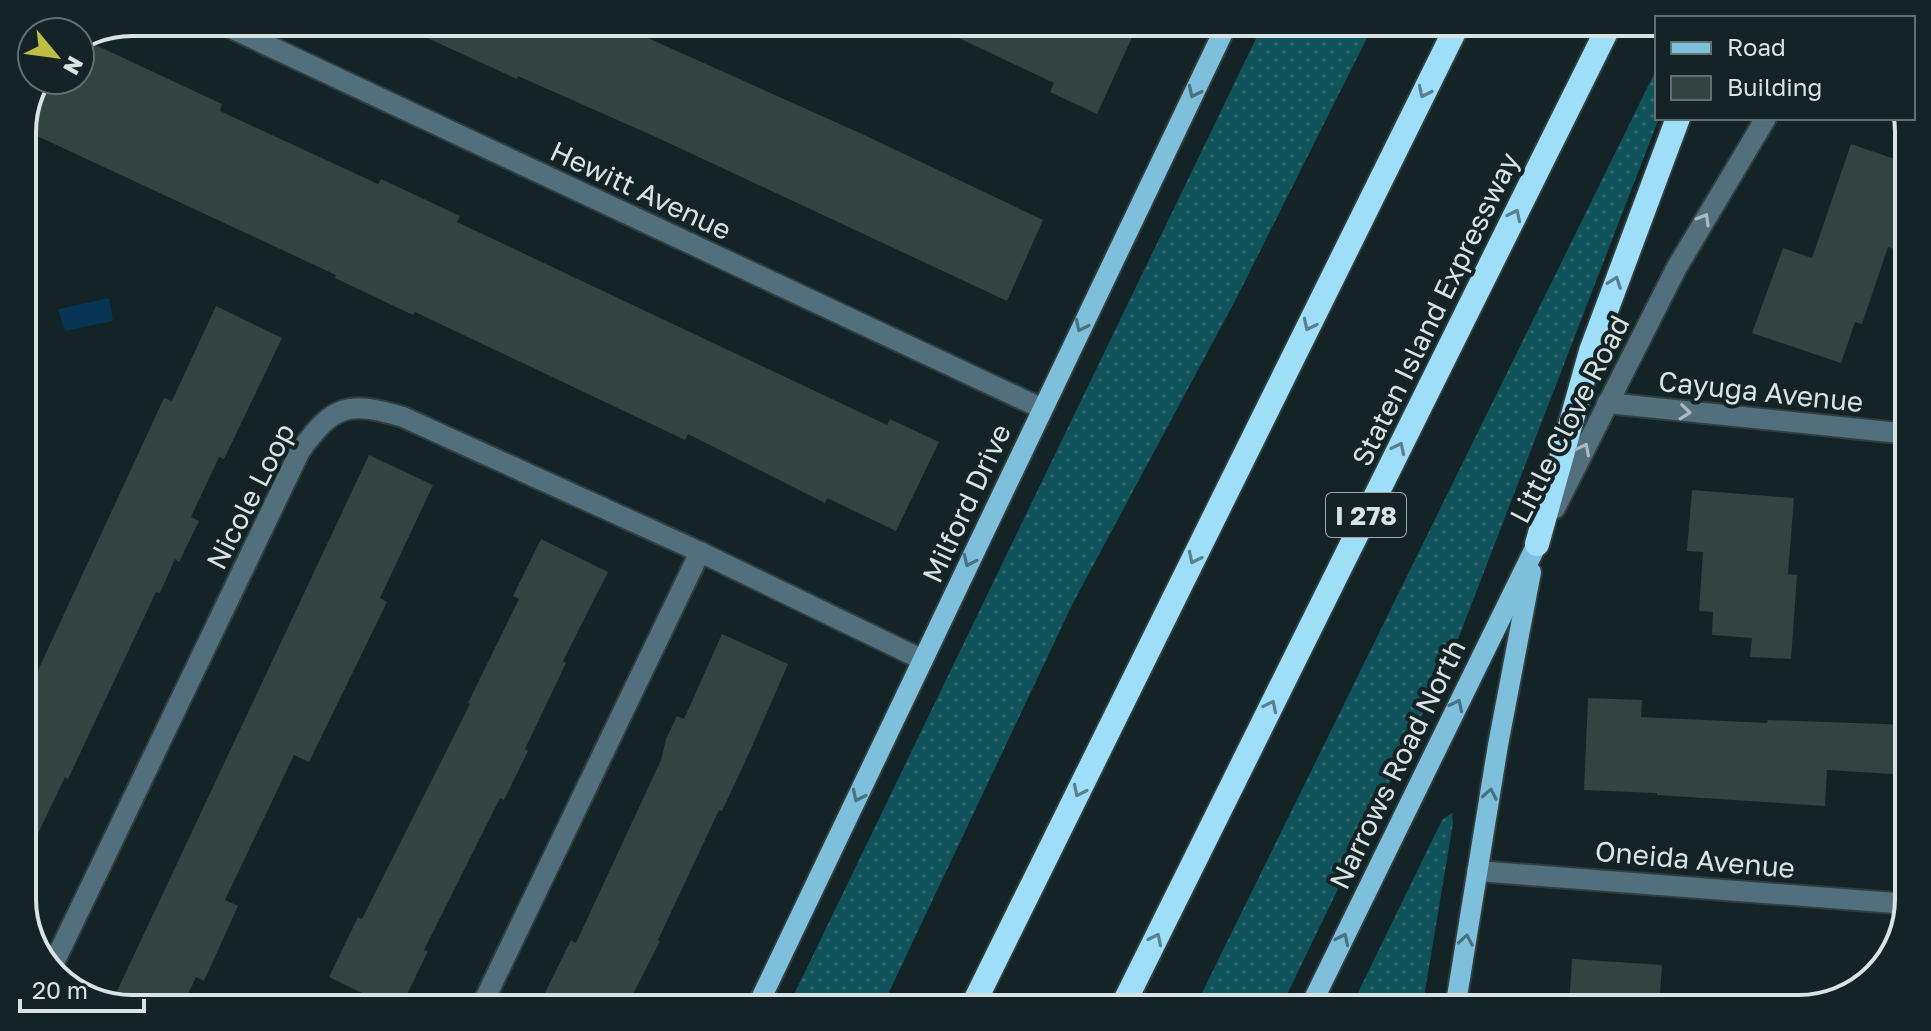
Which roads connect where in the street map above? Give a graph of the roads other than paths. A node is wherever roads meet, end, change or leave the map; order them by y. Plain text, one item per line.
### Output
1 (248, 36) edge
2 (1221, 36) edge
3 (1452, 36) edge
4 (1604, 36) edge
5 (1677, 120) edge
6 (1765, 120) edge
7 (1607, 403) junction
8 (1041, 408) junction
9 (1895, 433) edge
10 (1537, 544) junction
11 (700, 552) junction
12 (923, 660) junction
13 (1477, 871) junction
14 (1895, 903) edge
15 (56, 958) edge
16 (487, 995) edge
17 (763, 995) edge
18 (978, 995) edge
19 (1128, 995) edge
20 (1316, 995) edge
21 (1457, 995) edge

1 - 8 street, Hewitt Avenue
2 -> 8 main road, Milford Drive
3 -> 18 highway
19 -> 4 highway, Staten Island Expressway / I 278
10 -> 5 highway
7 -> 6 street, Little Clove Road
7 -> 9 street, Cayuga Avenue
10 -> 7 street, Little Clove Road
8 -> 12 main road, Milford Drive
13 -> 10 main road, Little Clove Road
20 -> 10 main road, Narrows Road North
11 - 12 street, Nicole Loop
11 - 15 street, Nicole Loop
11 - 16 street
12 -> 17 main road, Milford Drive
13 - 14 street, Oneida Avenue
21 -> 13 main road, Little Clove Road

